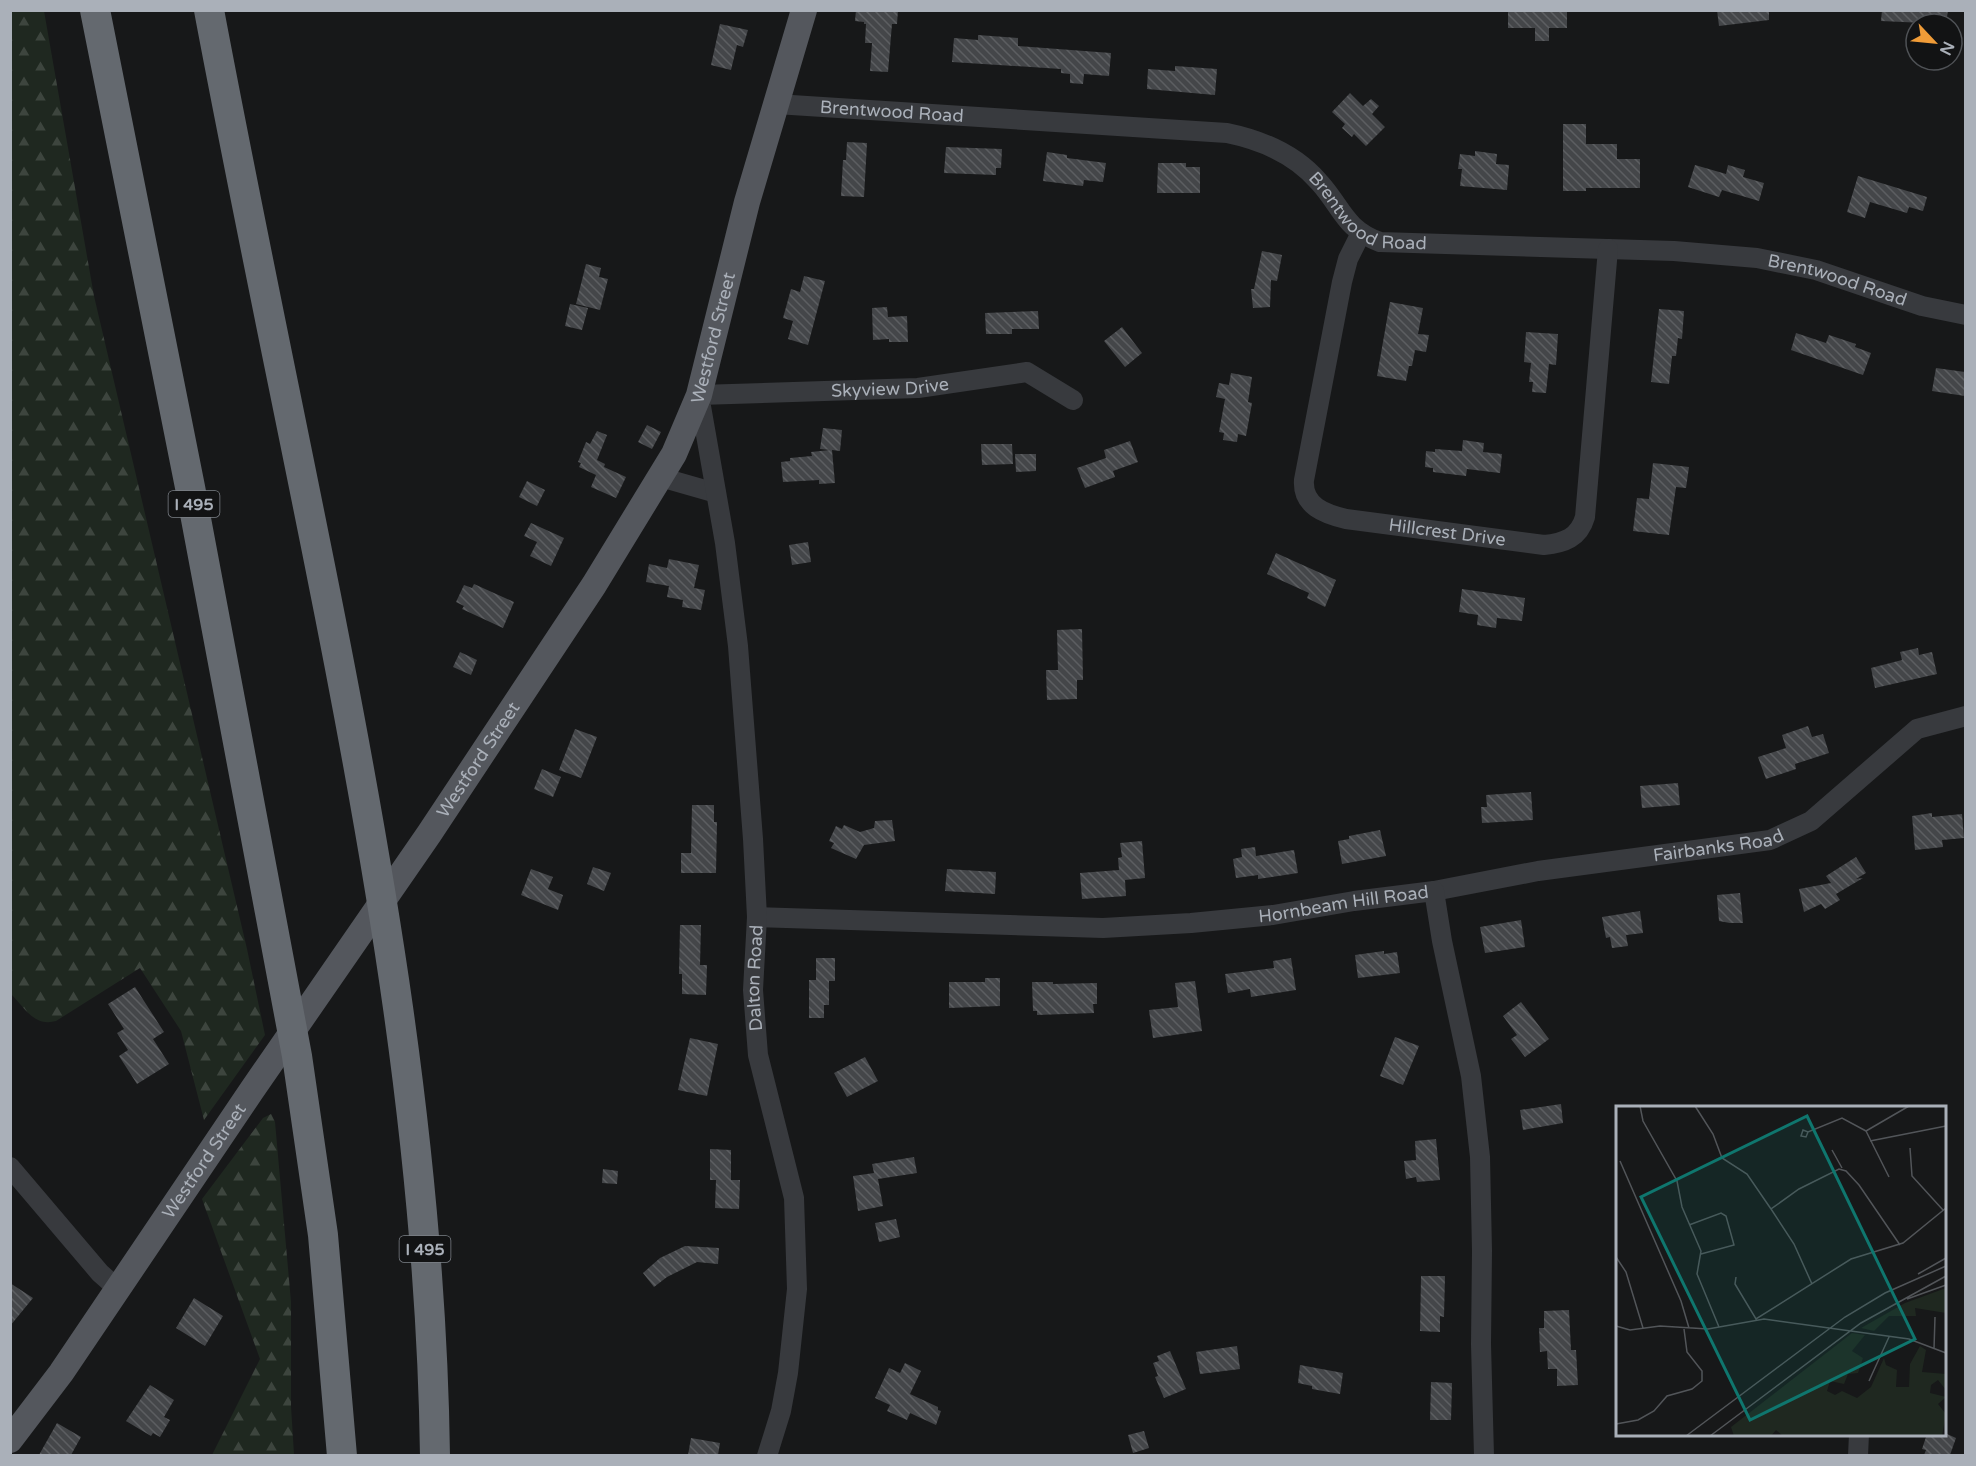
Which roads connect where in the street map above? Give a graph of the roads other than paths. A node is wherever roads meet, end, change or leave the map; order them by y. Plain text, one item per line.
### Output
1 (95, 10) edge
2 (209, 10) edge
3 (804, 10) edge
4 (776, 104) junction
5 (1361, 233) junction
6 (1608, 249) junction
7 (1965, 315) edge
8 (699, 395) junction
9 (1073, 400) dead end
10 (660, 477) junction
11 (716, 493) junction
12 (1965, 716) edge
13 (1434, 891) junction
14 (756, 917) junction
15 (10, 1167) edge
16 (322, 1235) junction
17 (427, 1270) junction
18 (118, 1289) junction
19 (1859, 1436) edge
20 (10, 1440) edge
21 (321, 1455) edge
22 (342, 1455) edge
23 (435, 1455) edge
24 (450, 1455) edge
25 (767, 1455) edge
26 (1484, 1455) edge
27 (1858, 1455) edge

1 - 16 highway, I 495
2 - 17 highway, I 495
3 - 4 main road, Westford Street
4 - 5 street, Brentwood Road
4 - 8 main road, Westford Street
5 - 6 street, Brentwood Road
5 - 6 street, Hillcrest Drive
6 - 7 street, Brentwood Road
8 - 9 street, Skyview Drive
8 - 10 main road, Westford Street
8 - 11 street, Dalton Road
10 - 11 street
10 - 18 main road, Westford Street
11 - 14 street, Dalton Road
12 - 13 street, Fairbanks Road
13 - 14 street, Hornbeam Hill Road
13 - 26 street, Hornbeam Hill Road
14 - 25 street, Dalton Road
15 - 18 street
16 - 21 highway
16 - 22 highway, I 495
17 - 23 highway, I 495
17 - 24 highway
18 - 20 main road, Westford Street
19 - 27 street

